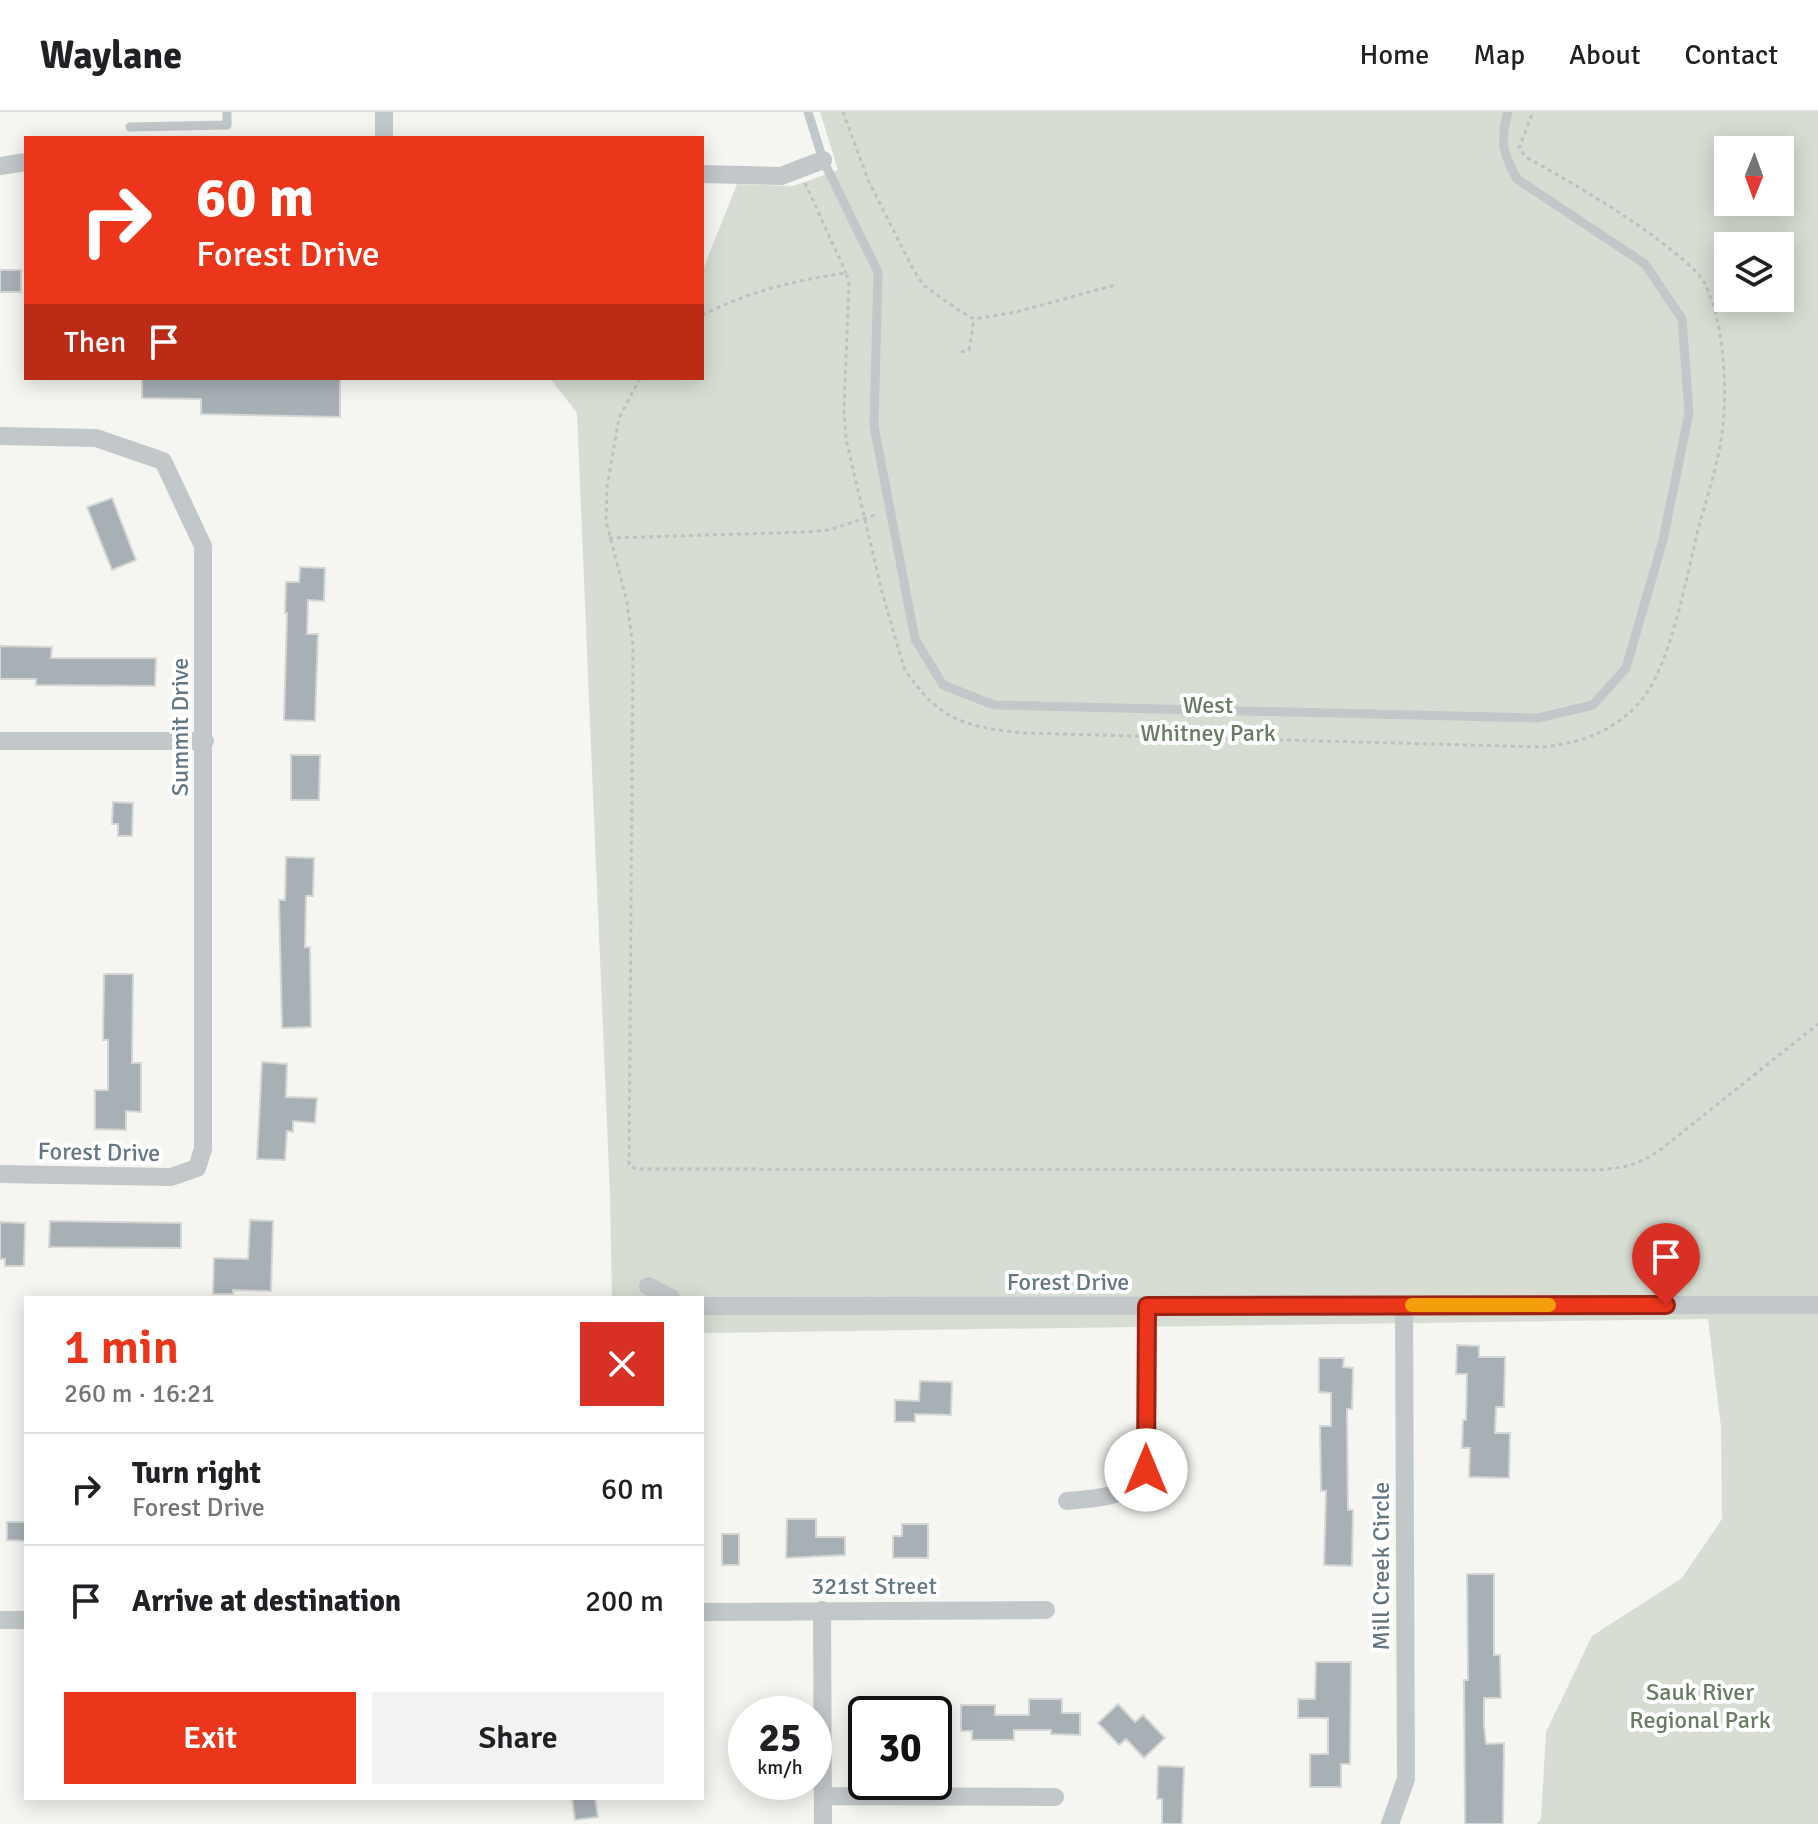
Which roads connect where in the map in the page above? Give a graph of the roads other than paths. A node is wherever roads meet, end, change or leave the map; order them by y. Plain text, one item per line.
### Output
1 (227, 112) edge
2 (384, 112) edge
3 (808, 112) edge
4 (1508, 112) edge
5 (130, 127) dead end
6 (384, 136) edge
7 (823, 160) junction
8 (24, 162) edge
9 (0, 166) edge
10 (704, 174) edge
11 (0, 436) edge
12 (0, 741) edge
13 (205, 741) junction
14 (197, 1168) joint
15 (0, 1174) edge
16 (648, 1286) dead end
17 (667, 1296) edge
18 (1404, 1305) junction
19 (1818, 1305) edge
20 (704, 1306) edge
21 (1147, 1306) junction
22 (1067, 1501) dead end
23 (822, 1610) junction
24 (1046, 1610) dead end
25 (704, 1612) edge
26 (0, 1620) edge
27 (24, 1620) edge
28 (822, 1696) edge
29 (832, 1796) edge
30 (1055, 1797) dead end
31 (823, 1800) edge
32 (823, 1824) edge
33 (1390, 1824) edge

1 - 5 lane
2 - 6 street
3 - 7 lane
4 - 7 lane
7 - 10 street
8 - 9 street
11 - 13 street, Summit Drive
12 - 13 street
13 - 14 street, Summit Drive
14 - 15 street, Forest Drive
16 - 17 street
18 - 19 street, Forest Drive
18 - 21 street, Forest Drive
18 - 33 street, Mill Creek Circle
20 - 21 street, Forest Drive
21 - 22 street
23 - 24 street, 321st Street
23 - 25 street, 321st Street
23 - 28 street
26 - 27 street
29 - 30 street
31 - 32 street

